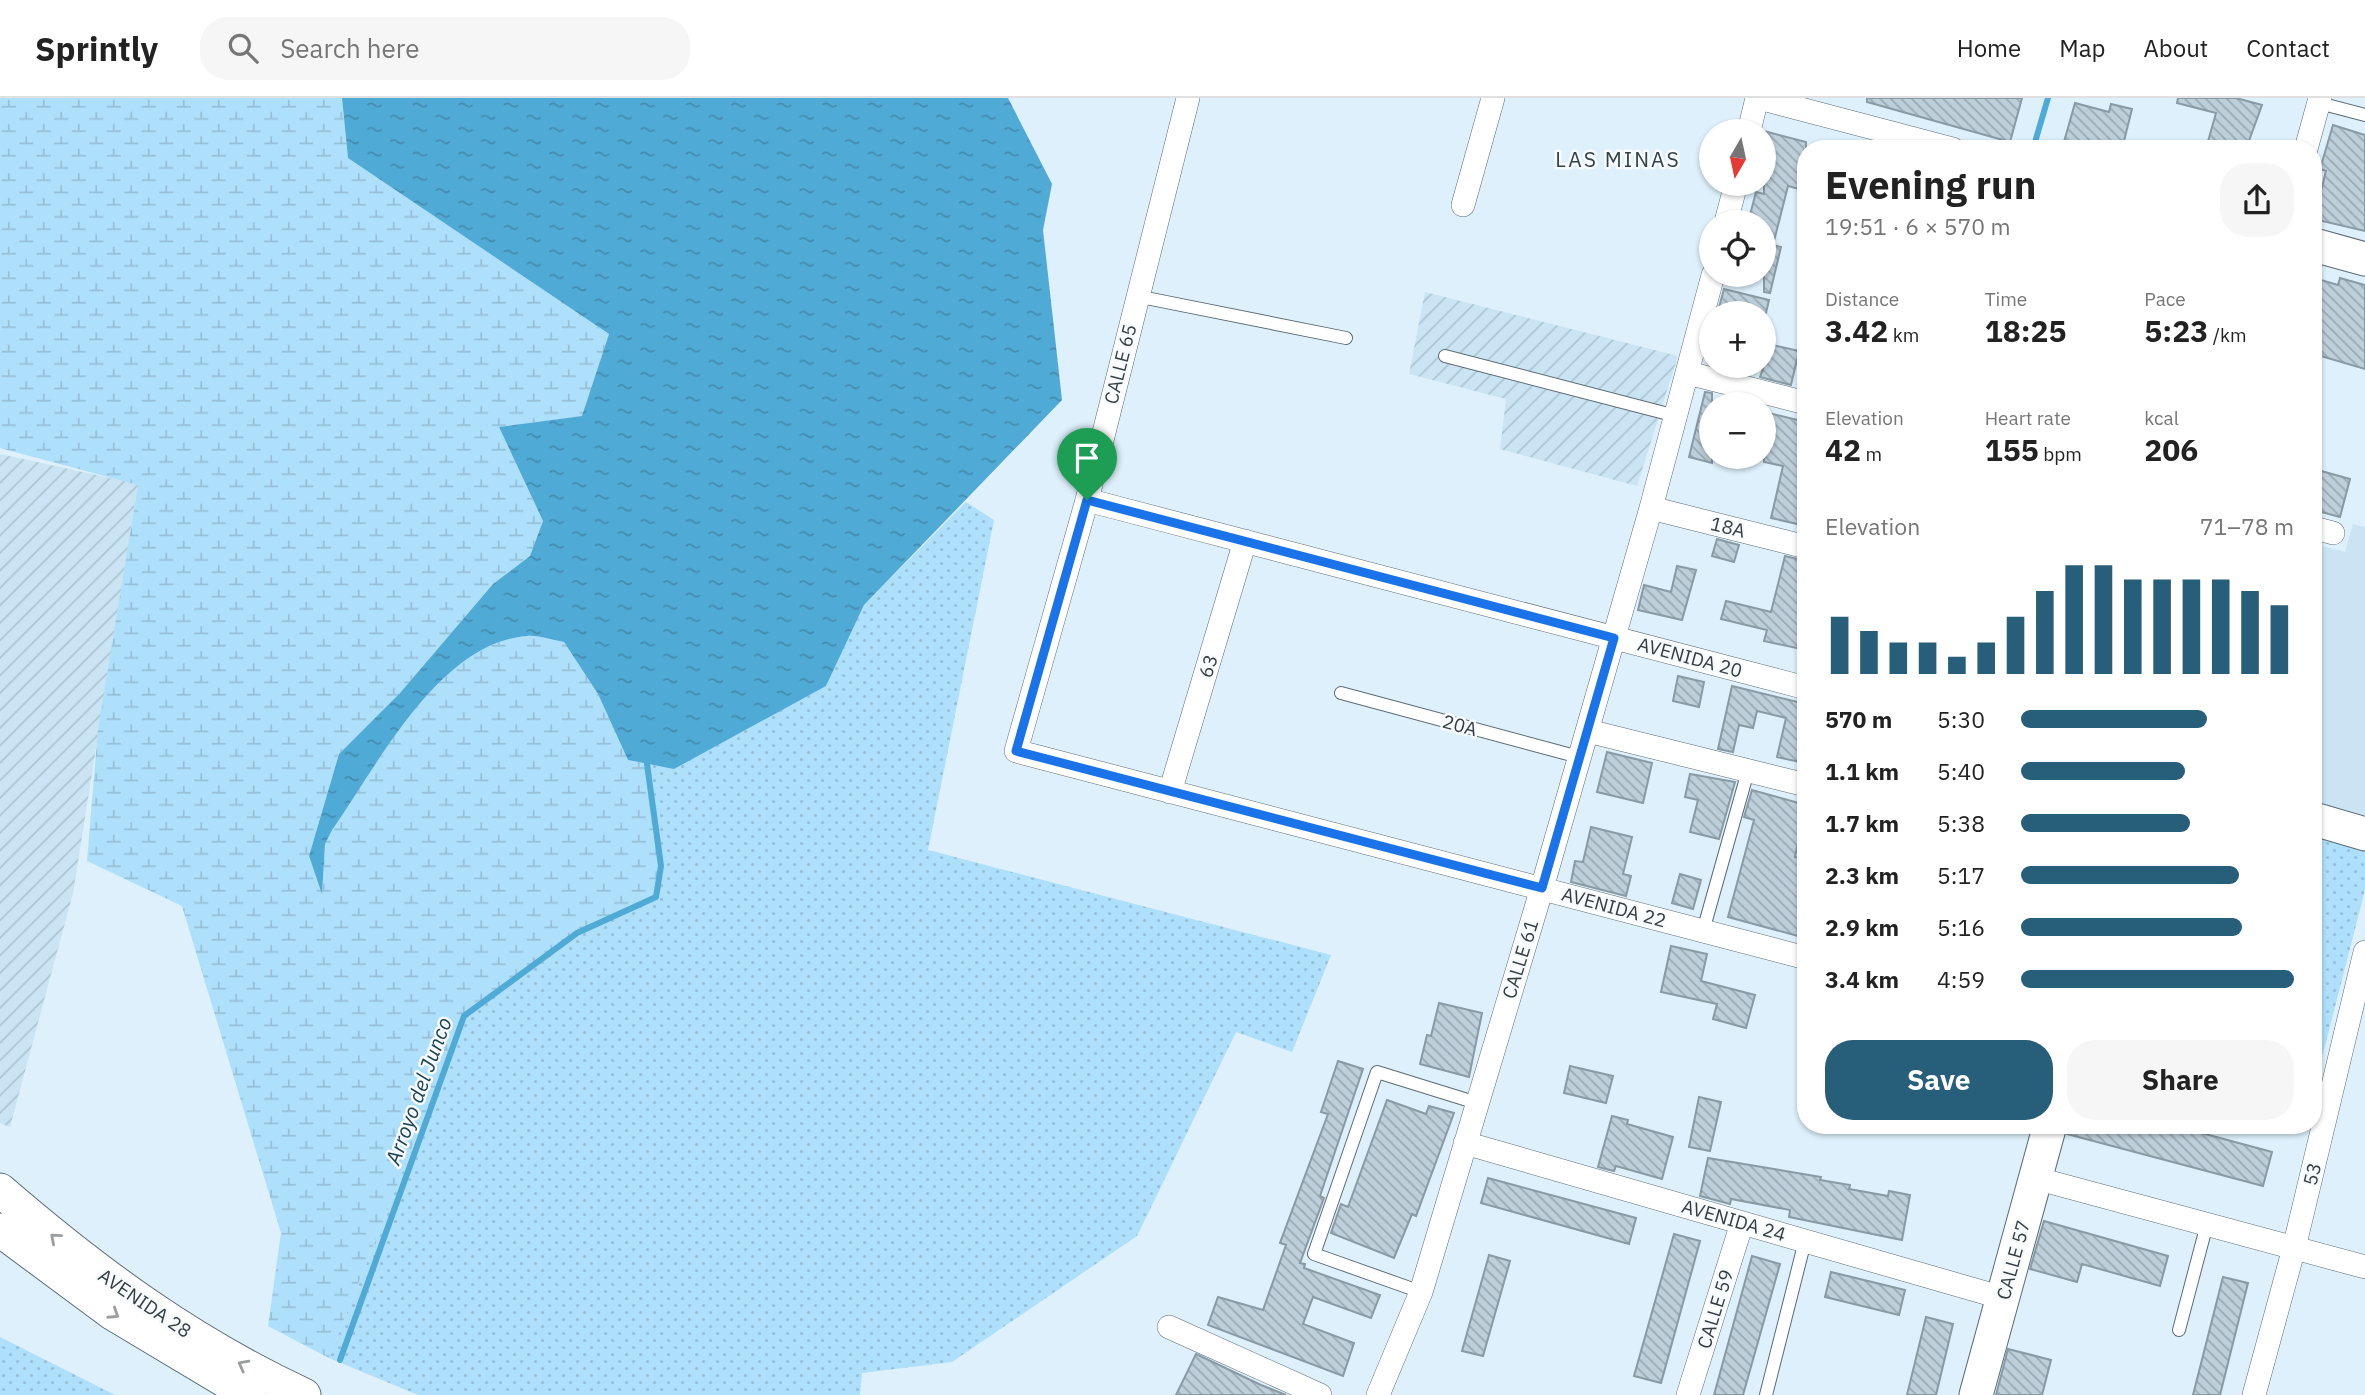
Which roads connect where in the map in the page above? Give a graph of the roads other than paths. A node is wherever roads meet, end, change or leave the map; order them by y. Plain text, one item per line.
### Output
1 (1188, 98) edge
2 (1493, 98) edge
3 (1758, 98) edge
4 (2320, 100) edge
5 (2365, 116) edge
6 (1752, 119) edge
7 (1919, 140) edge
8 (2309, 140) edge
9 (1463, 205) dead end
10 (2322, 247) edge
11 (2365, 259) edge
12 (1710, 287) edge
13 (1136, 296) junction
14 (1346, 338) dead end
15 (1445, 356) dead end
16 (1688, 373) junction
17 (1797, 401) edge
18 (1676, 416) junction
19 (1087, 500) junction
20 (1651, 508) junction
21 (1245, 541) junction
22 (1797, 545) edge
23 (1614, 638) junction
24 (1797, 686) edge
25 (1341, 693) dead end
26 (1588, 731) junction
27 (1016, 751) joint
28 (1579, 757) junction
29 (1748, 772) junction
30 (1797, 783) edge
31 (1170, 792) junction
32 (2322, 821) edge
33 (2365, 834) edge
34 (1542, 888) junction
35 (1703, 931) junction
36 (2365, 952) edge
37 (1797, 956) edge
38 (1477, 1103) junction
39 (2322, 1131) edge
40 (2047, 1134) edge
41 (2321, 1134) edge
42 (1465, 1143) junction
43 (2035, 1178) junction
44 (0, 1190) edge
45 (1742, 1223) junction
46 (2207, 1224) junction
47 (5, 1239) edge
48 (1805, 1241) junction
49 (2294, 1248) junction
50 (2365, 1267) edge
51 (1420, 1292) junction
52 (2003, 1297) junction
53 (1169, 1327) dead end
54 (2179, 1330) dead end
55 (238, 1393) edge
56 (304, 1395) edge
57 (1320, 1395) edge
58 (1378, 1395) edge
59 (1688, 1395) edge
60 (1766, 1395) edge
61 (1976, 1395) edge
62 (2253, 1395) edge

1 - 13 street, CALLE 65
2 - 9 street
3 - 6 street
3 - 7 street
4 - 5 lane
4 - 8 street
10 - 11 main road
12 - 16 street, CALLE 61
13 - 14 lane
13 - 19 street, CALLE 65
15 - 18 lane
16 - 17 street
16 - 18 street, CALLE 61
18 - 20 street, CALLE 61
19 - 21 street, AVENIDA 20
19 - 27 street, CALLE 65
20 - 22 street, 18A
20 - 23 street, CALLE 61
21 - 23 street, AVENIDA 20
21 - 31 street, 63
23 - 24 street, AVENIDA 20
23 - 26 street, CALLE 61
25 - 28 lane, 20A
26 - 28 street, CALLE 61
26 - 29 street
27 - 31 street, AVENIDA 22
28 - 34 street, CALLE 61
29 - 30 street
29 - 35 lane
31 - 34 street, AVENIDA 22
32 - 33 main road
34 - 35 street, AVENIDA 22
34 - 38 street, CALLE 61
35 - 37 street, AVENIDA 22
36 - 39 street, 53
38 - 42 street, CALLE 61
38 - 51 lane
40 - 43 main road, CALLE 57
41 - 49 street, 53
42 - 45 street, AVENIDA 24
42 - 51 street, CALLE 61
43 - 46 street
43 - 52 main road, CALLE 57
56 -> 44 main road, AVENIDA 28
45 - 48 street, AVENIDA 24
45 - 59 street, CALLE 59
46 - 49 street
46 - 54 lane
47 -> 55 main road, AVENIDA 28
48 - 52 street, AVENIDA 24
48 - 60 lane
49 - 50 street
49 - 62 street, 53
51 - 58 street, CALLE 61
52 - 61 main road, CALLE 57
53 - 57 street

